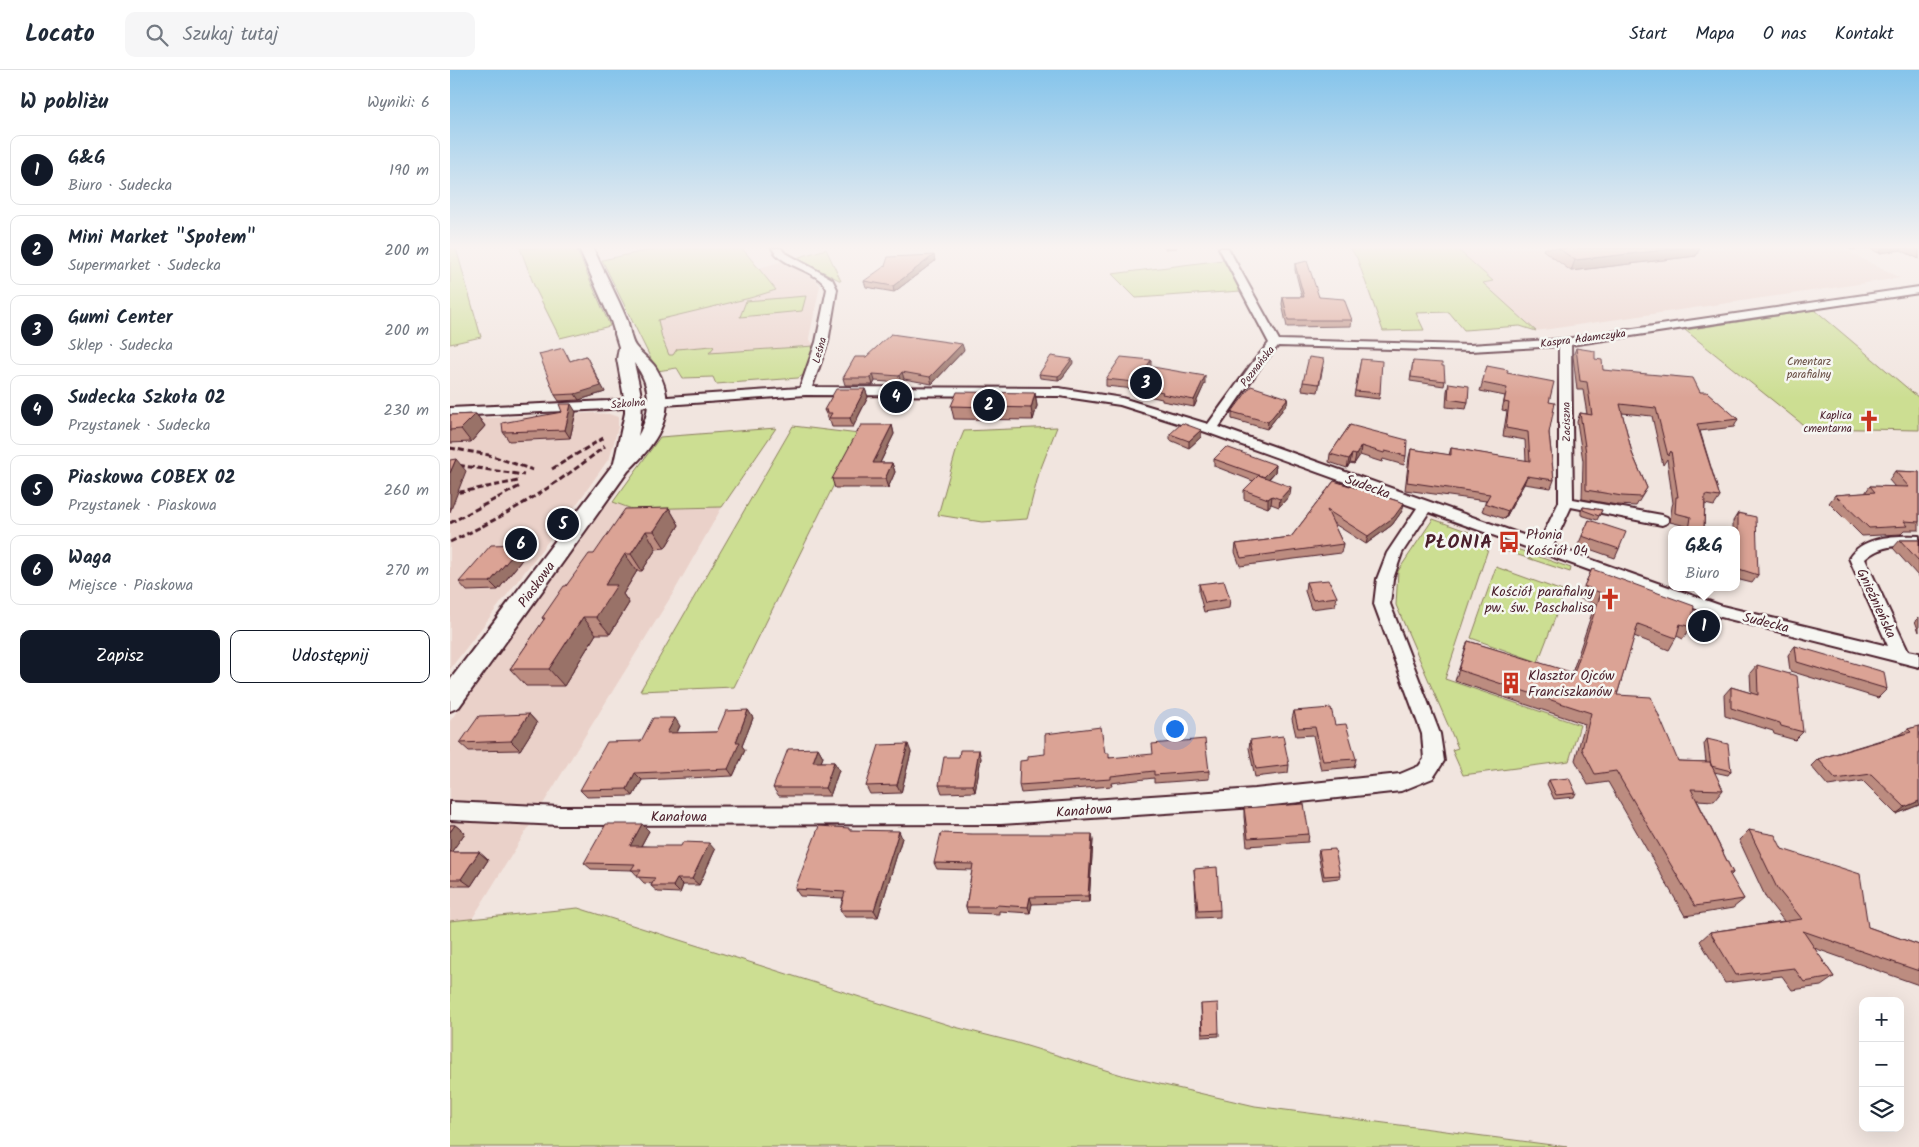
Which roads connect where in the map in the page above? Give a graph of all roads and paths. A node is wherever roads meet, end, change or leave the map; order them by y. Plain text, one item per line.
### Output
1 (609, 298) edge
2 (830, 298) edge
3 (1251, 298) edge
4 (1863, 298) edge
5 (1565, 342) junction
6 (1275, 343) junction
7 (626, 347) junction
8 (805, 391) junction
9 (658, 400) junction
10 (634, 403) junction
11 (450, 412) edge
12 (1211, 429) junction
13 (621, 467) junction
14 (1566, 502) junction
15 (1426, 507) junction
16 (1662, 520) dead end
17 (1919, 541) edge
18 (1544, 548) junction
19 (1901, 655) junction
20 (1919, 660) edge
21 (450, 700) edge
22 (450, 811) edge

1 - 7 main road, Piaskowa
2 - 8 street, Leśna
3 - 6 street, Poznańska
4 - 5 street, Kaspra Adamczyka
5 - 6 street, Kaspra Adamczyka
5 - 14 street, Zaciszna
6 - 12 street, Poznańska
7 - 9 main road, Piaskowa
7 - 10 main road, Piaskowa
8 - 9 street, Szkolna
8 - 12 street, Sudecka
9 - 10 street, Szkolna
9 - 13 main road, Piaskowa
10 - 11 street, Szkolna
10 - 13 main road, Piaskowa
12 - 15 street, Sudecka
13 - 21 main road, Piaskowa
14 - 16 street
14 - 18 street, Zaciszna
15 - 18 street, Sudecka
15 - 22 street, Kanałowa
17 - 19 street, Gnieźnieńska
18 - 19 street, Sudecka
19 - 20 street, Sudecka

